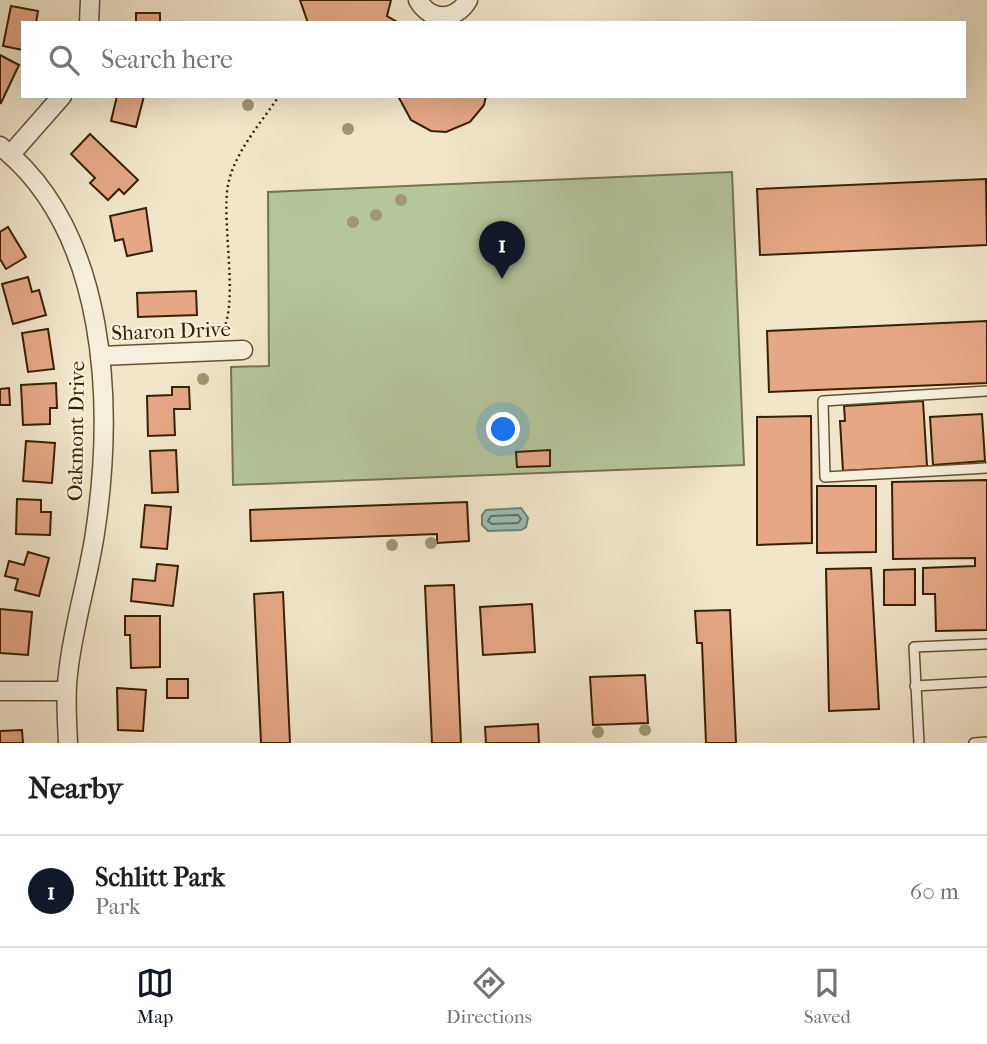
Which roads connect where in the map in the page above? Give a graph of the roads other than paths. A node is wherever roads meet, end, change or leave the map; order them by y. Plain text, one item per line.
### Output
1 (90, 0) edge
2 (418, 0) edge
3 (468, 0) edge
4 (89, 21) edge
5 (60, 98) edge
6 (5, 150) edge
7 (243, 351) dead end
8 (100, 356) junction
9 (987, 391) edge
10 (987, 468) edge
11 (987, 644) edge
12 (987, 682) edge
13 (915, 686) junction
14 (0, 691) edge
15 (66, 691) junction
16 (987, 742) edge
17 (68, 743) edge
18 (919, 743) edge
19 (974, 743) edge

1 - 4 street
2 - 3 street
5 - 6 street
6 - 8 street, Oakmont Drive
7 - 8 street, Sharon Drive
8 - 15 street, Oakmont Drive
9 - 10 lane
11 - 13 lane
12 - 13 lane
13 - 18 lane
14 - 15 street
15 - 17 street, Oakmont Drive
16 - 19 lane

